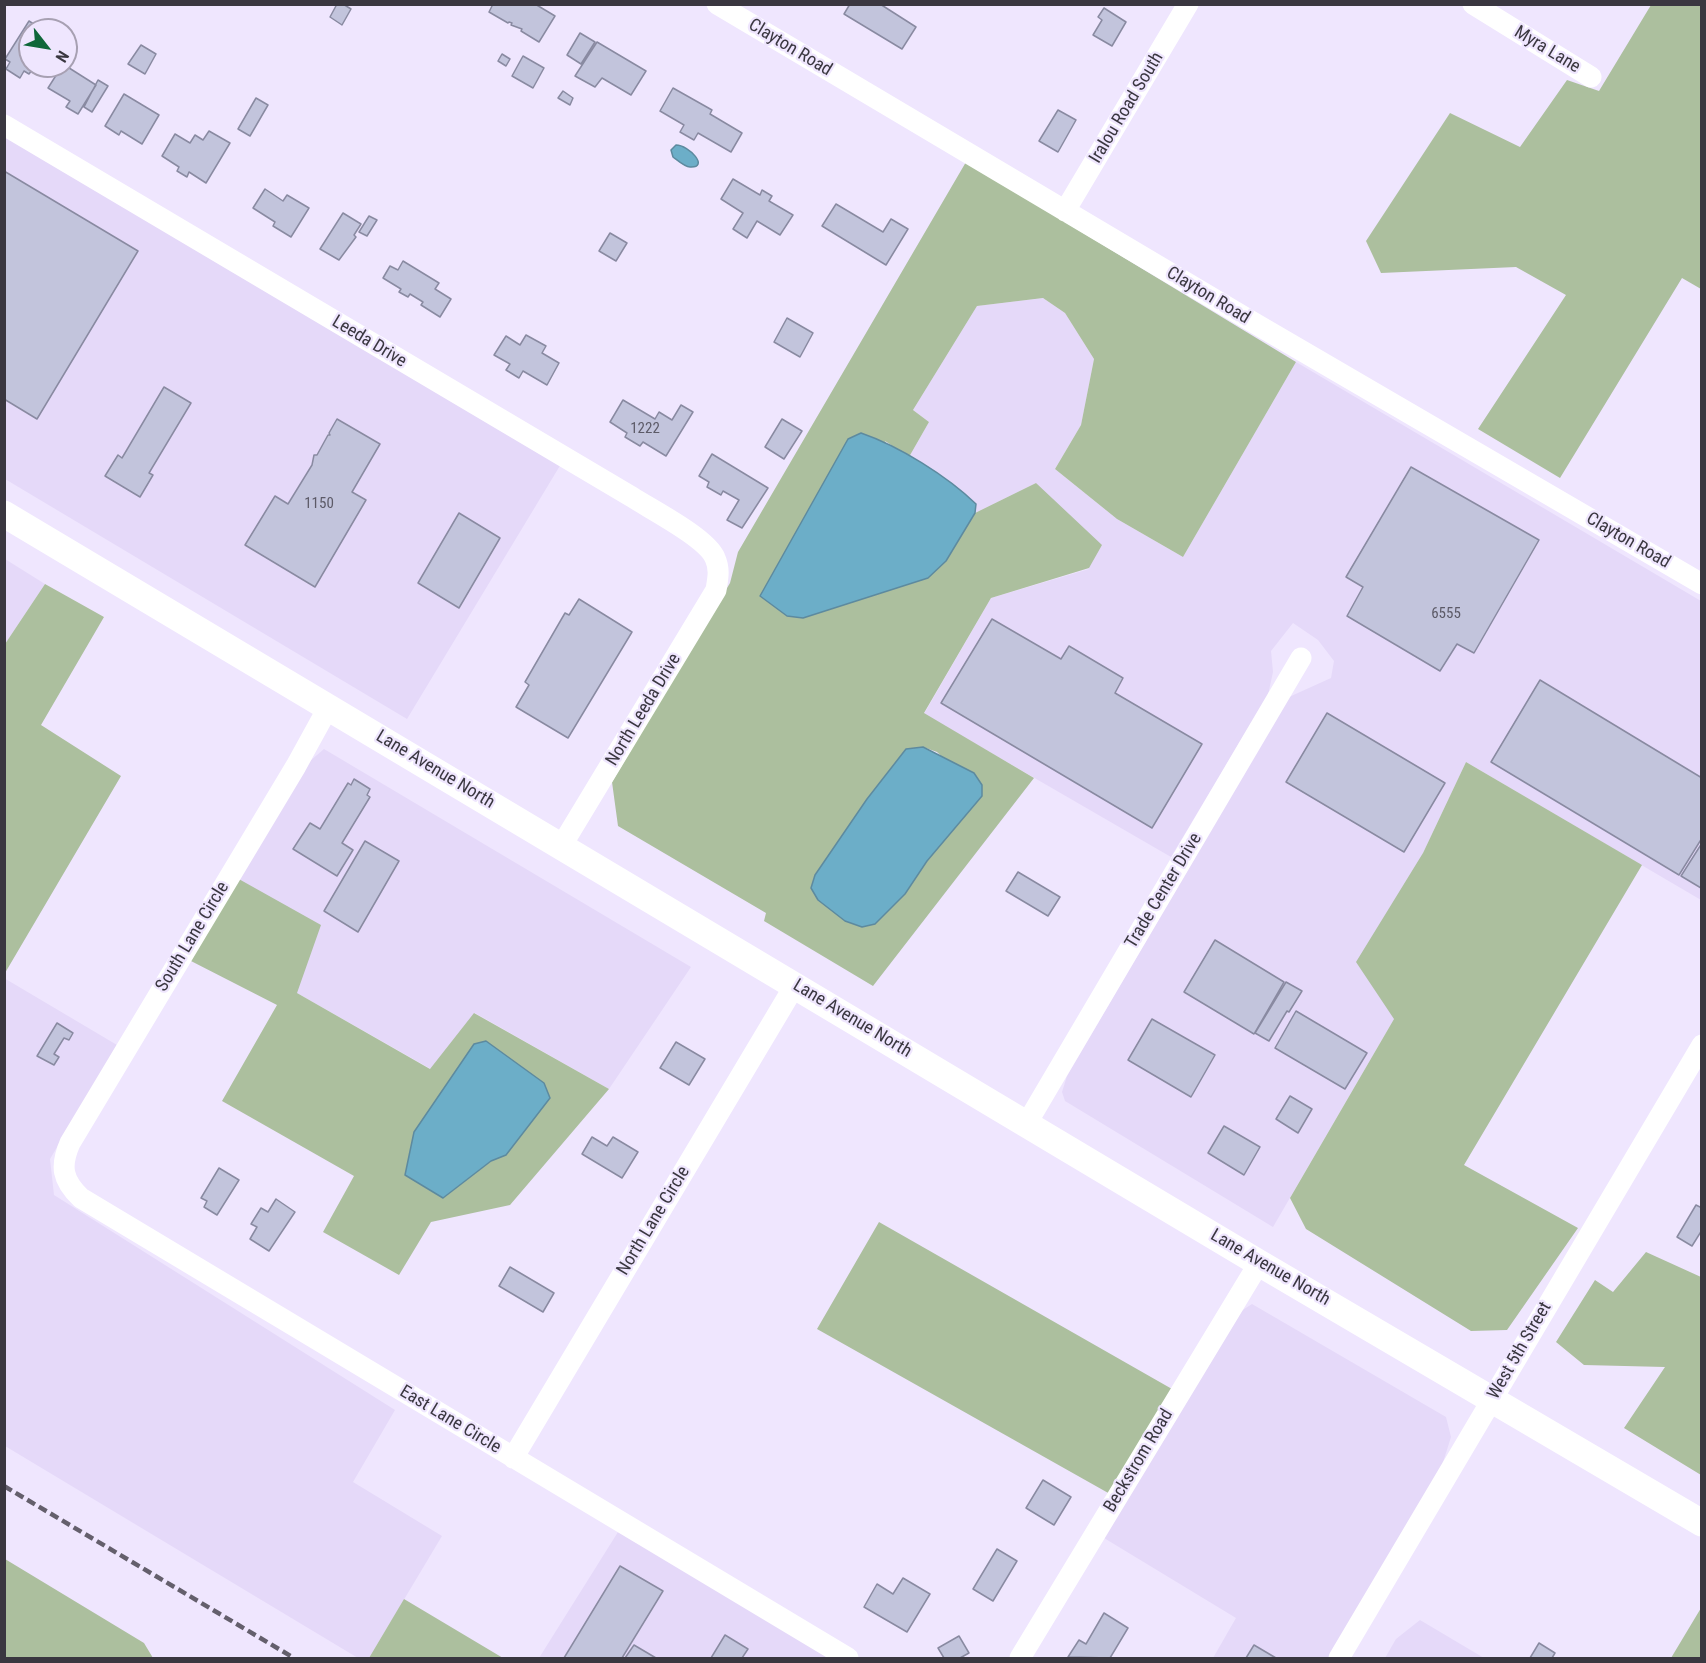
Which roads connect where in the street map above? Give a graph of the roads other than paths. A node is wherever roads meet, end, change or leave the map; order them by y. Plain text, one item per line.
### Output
1 (717, 4) edge
2 (1188, 4) edge
3 (1473, 4) edge
4 (1591, 76) dead end
5 (4, 125) edge
6 (1065, 211) junction
7 (4, 514) edge
8 (719, 572) joint
9 (1701, 584) edge
10 (1301, 658) dead end
11 (329, 706) junction
12 (562, 845) junction
13 (795, 985) junction
14 (1701, 1045) edge
15 (1027, 1123) junction
16 (63, 1170) joint
17 (1259, 1263) junction
18 (1492, 1399) junction
19 (513, 1458) junction
20 (1701, 1523) edge
21 (848, 1659) edge
22 (1020, 1659) edge
23 (1339, 1659) edge

1 - 6 street, Clayton Road
2 - 6 street, Iralou Road South
3 - 4 street, Myra Lane
5 - 8 street, Leeda Drive
6 - 9 street, Clayton Road
7 - 11 main road, Lane Avenue North
8 - 12 street, North Leeda Drive
10 - 15 street, Trade Center Drive
11 - 12 main road, Lane Avenue North
11 - 16 street, South Lane Circle
12 - 13 main road, Lane Avenue North
13 - 15 main road, Lane Avenue North
13 - 19 street, North Lane Circle
14 - 18 street, West 5th Street
15 - 17 main road, Lane Avenue North
16 - 19 street, East Lane Circle
17 - 18 main road, Lane Avenue North
17 - 22 street, Beckstrom Road
18 - 20 main road, Lane Avenue North
18 - 23 street, West 5th Street
19 - 21 street, East Lane Circle

